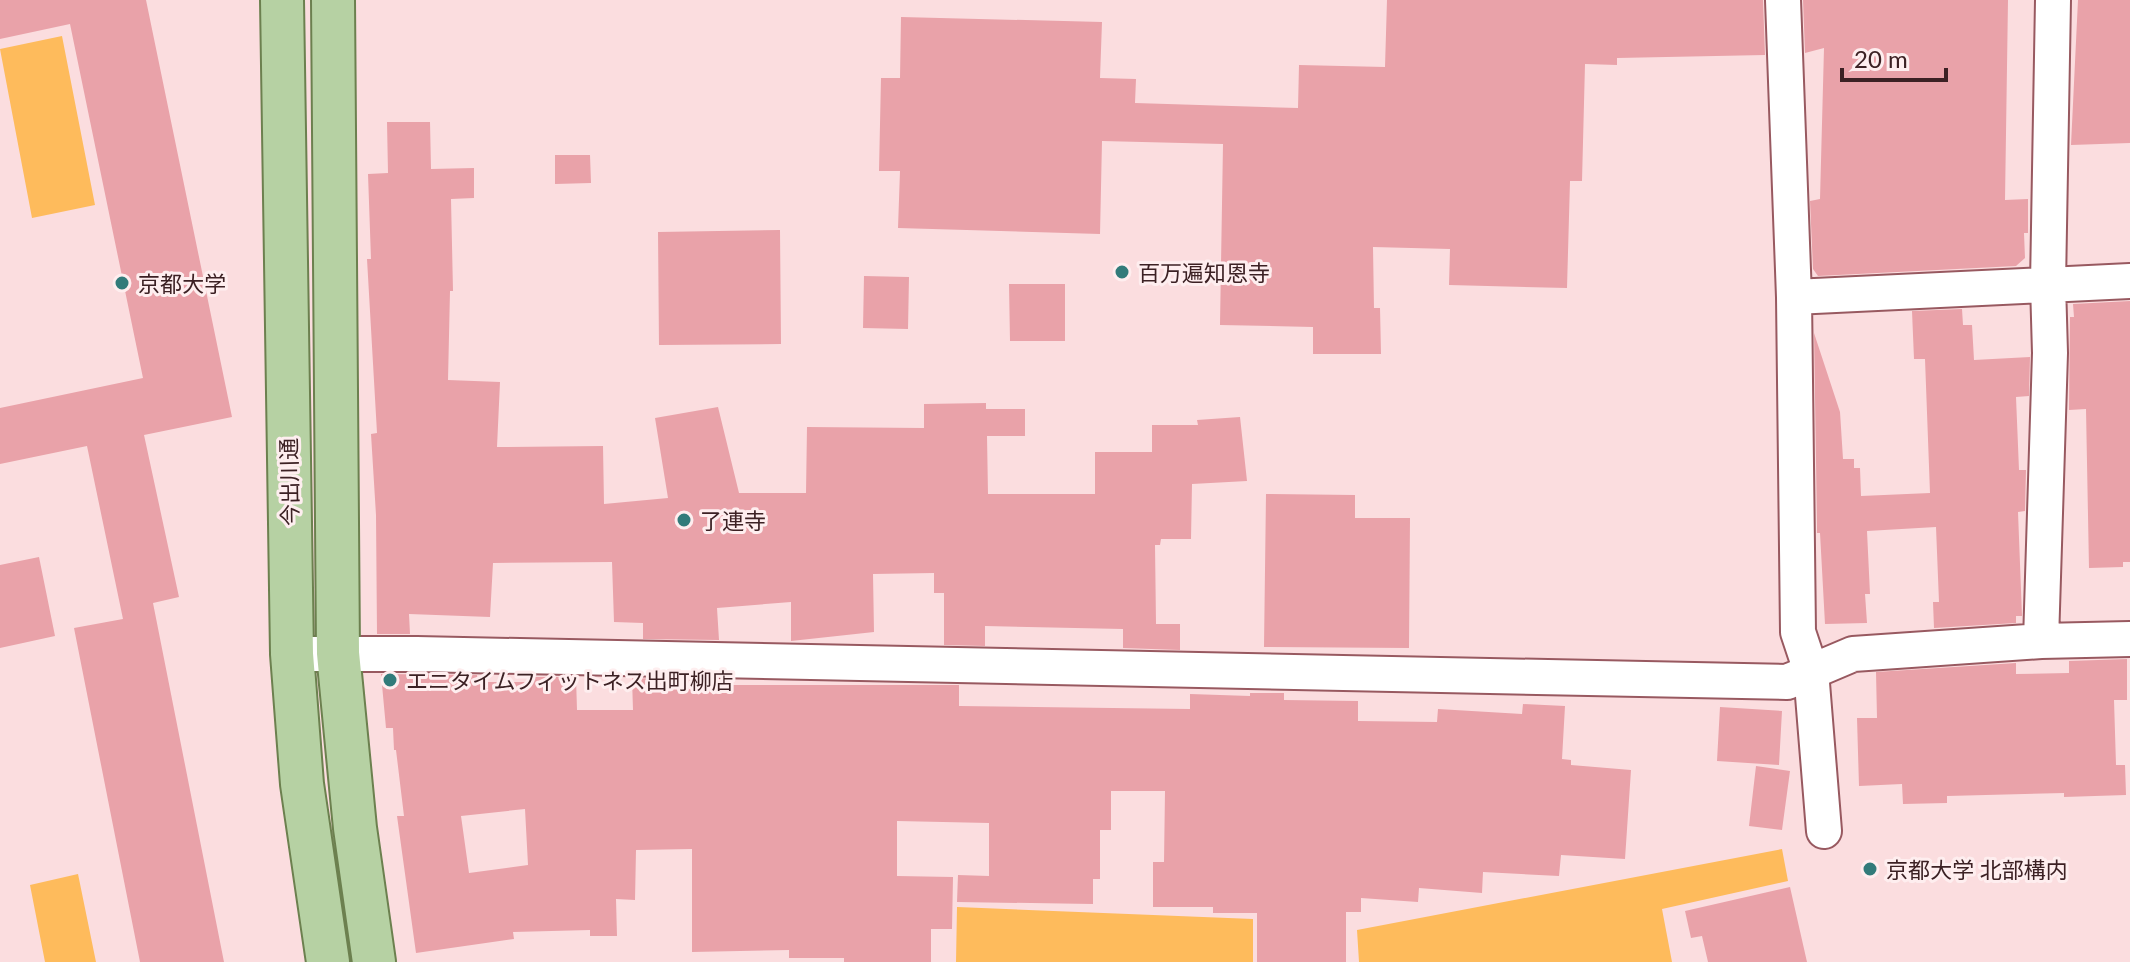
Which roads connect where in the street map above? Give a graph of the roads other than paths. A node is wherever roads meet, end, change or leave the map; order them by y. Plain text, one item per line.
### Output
1 (282, 0) edge
2 (333, 0) edge
3 (1783, 0) edge
4 (2053, 0) edge
5 (2130, 281) edge
6 (2048, 284) junction
7 (1794, 297) junction
8 (2130, 639) edge
9 (2041, 641) junction
10 (338, 653) junction
11 (292, 654) junction
12 (1811, 671) junction
13 (1824, 831) dead end
14 (328, 962) edge
15 (374, 962) edge

1 - 11 main road, 今出川通
2 - 10 main road
3 - 7 street
4 - 6 street
5 - 6 street
6 - 7 street
6 - 9 street
7 - 12 street
8 - 9 street
9 - 12 street
10 - 11 street
10 - 12 street
10 - 15 main road
11 - 14 main road, 今出川通
12 - 13 street

